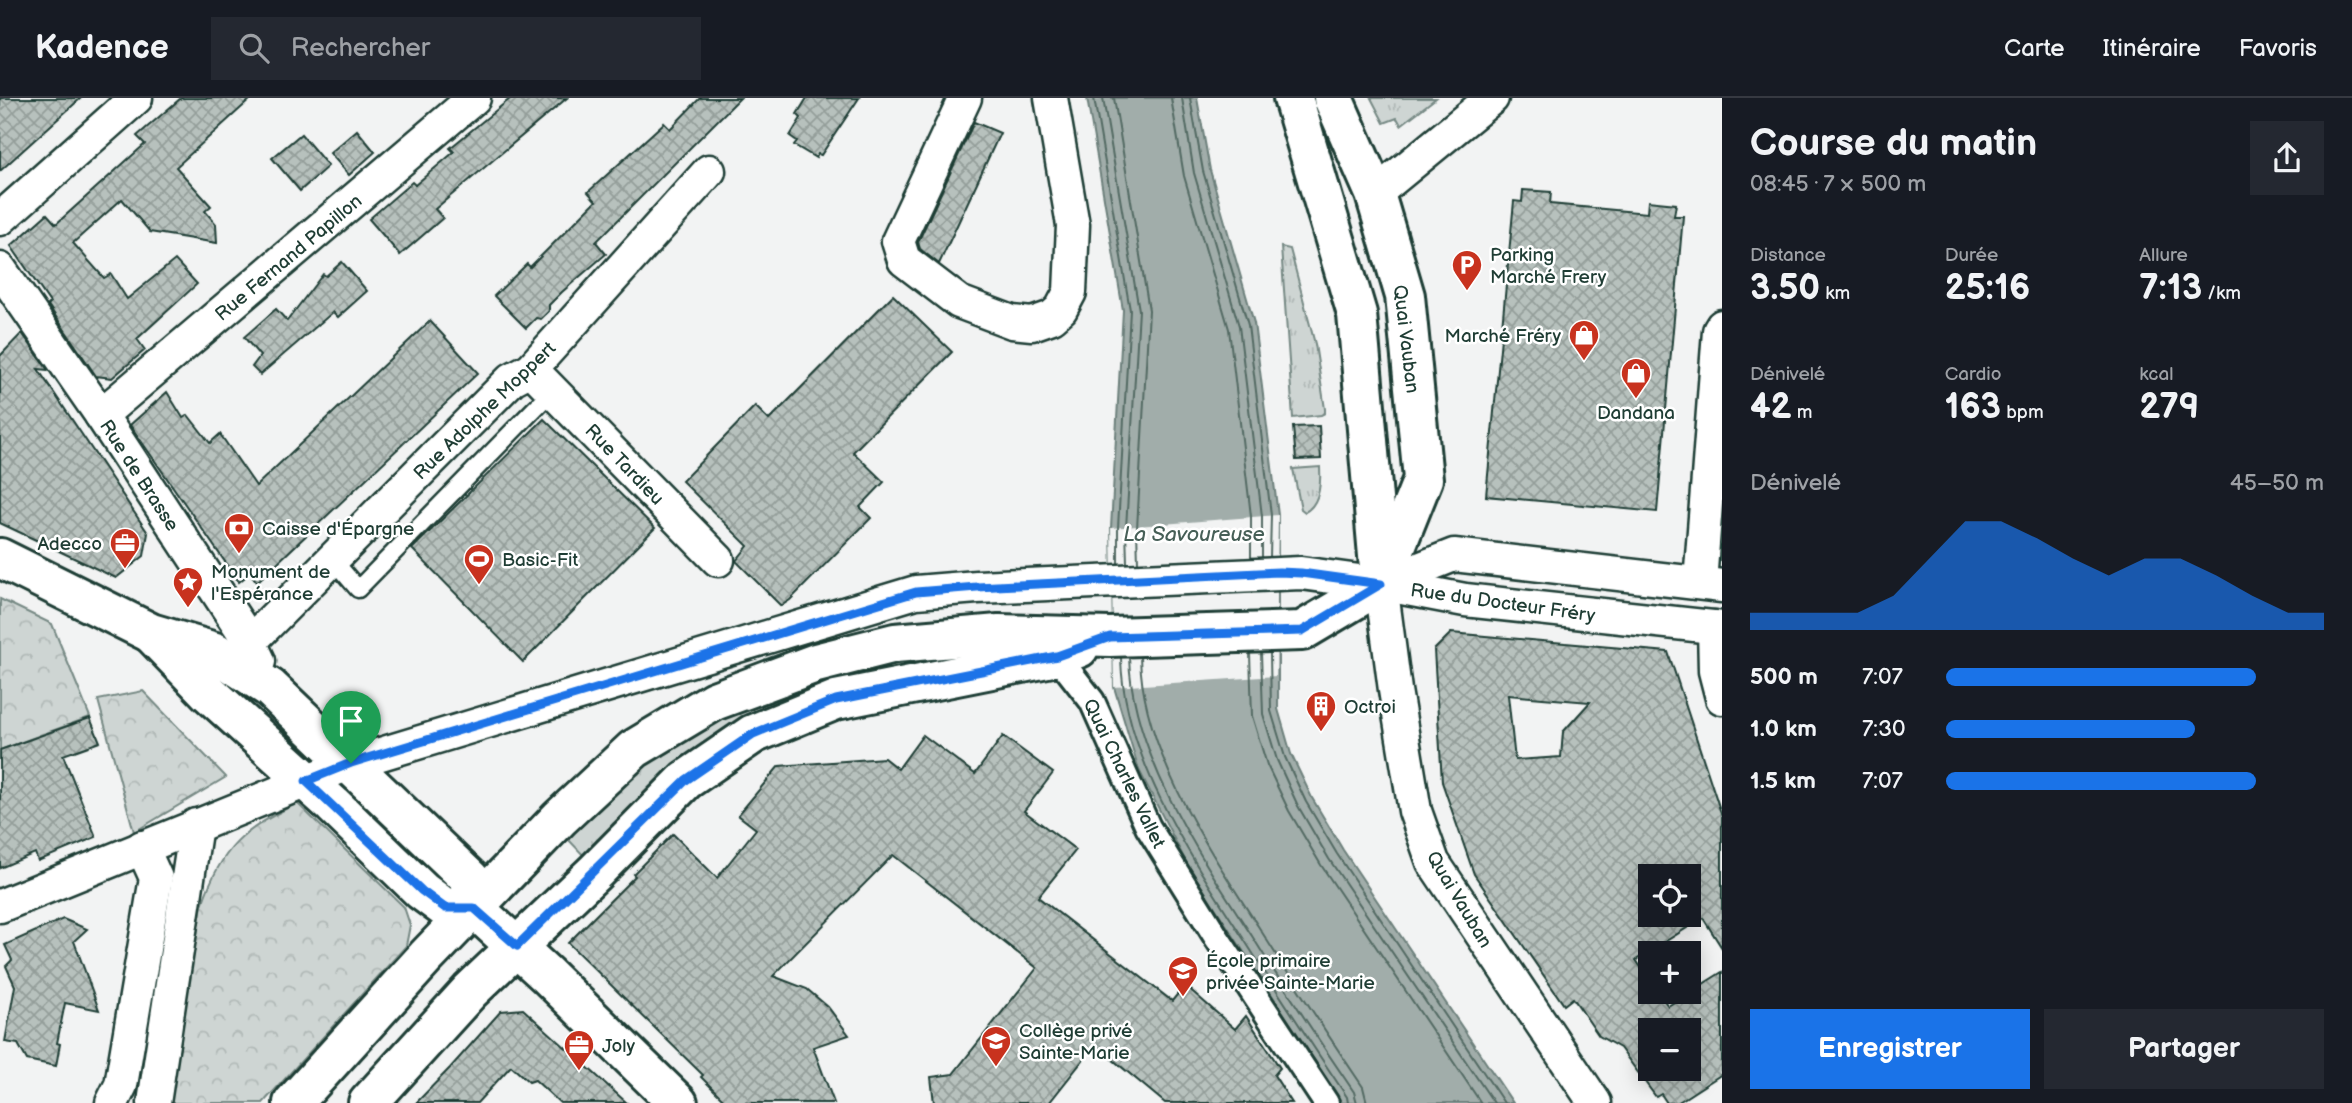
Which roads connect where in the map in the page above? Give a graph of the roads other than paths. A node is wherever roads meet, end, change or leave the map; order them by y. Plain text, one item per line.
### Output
1 (136, 98) edge
2 (474, 98) edge
3 (965, 98) edge
4 (1051, 98) edge
5 (1293, 98) edge
6 (1333, 98) edge
7 (1492, 98) edge
8 (709, 171) dead end
9 (1375, 194) junction
10 (0, 219) edge
11 (0, 269) edge
12 (1722, 326) edge
13 (542, 379) junction
14 (102, 415) junction
15 (0, 558) edge
16 (718, 559) dead end
17 (1381, 584) junction
18 (1711, 585) edge
19 (1718, 628) edge
20 (151, 633) junction
21 (1110, 637) junction
22 (250, 642) junction
23 (1057, 656) junction
24 (270, 688) junction
25 (1722, 698) edge
26 (351, 763) junction
27 (306, 781) junction
28 (195, 825) junction
29 (142, 847) junction
30 (0, 906) edge
31 (474, 908) junction
32 (517, 946) junction
33 (112, 1103) edge
34 (154, 1103) edge
35 (293, 1103) edge
36 (368, 1103) edge
37 (678, 1103) edge
38 (1326, 1103) edge
39 (1595, 1103) edge

1 - 10 street
2 - 14 street, Rue Fernand Papillon
3 - 4 street
5 - 17 main road, Quai Vauban
6 - 9 main road, Quai Vauban
7 - 9 street
8 - 13 street, Rue Adolphe Moppert
9 - 17 main road, Quai Vauban
11 - 14 street, Rue de Brasse
12 - 18 street
13 - 16 street, Rue Tardieu
13 - 22 street, Rue Adolphe Moppert
14 - 22 street, Rue de Brasse
15 - 20 main road
17 - 18 street, Rue du Docteur Fréry
17 - 19 street, Rue du Docteur Fréry
17 - 21 main road
17 - 26 street
17 - 39 street, Quai Vauban
19 - 25 street
20 - 24 main road
20 - 27 main road
21 - 23 main road
21 - 31 main road
22 - 24 street, Rue de Brasse
23 - 32 main road
23 - 38 street, Quai Charles Vallet
24 - 26 main road
26 - 27 street
26 - 31 main road
27 - 28 street
27 - 31 main road
28 - 29 street
28 - 34 street
29 - 30 street
29 - 33 street
31 - 32 main road
31 - 35 main road
32 - 36 main road
32 - 37 main road

